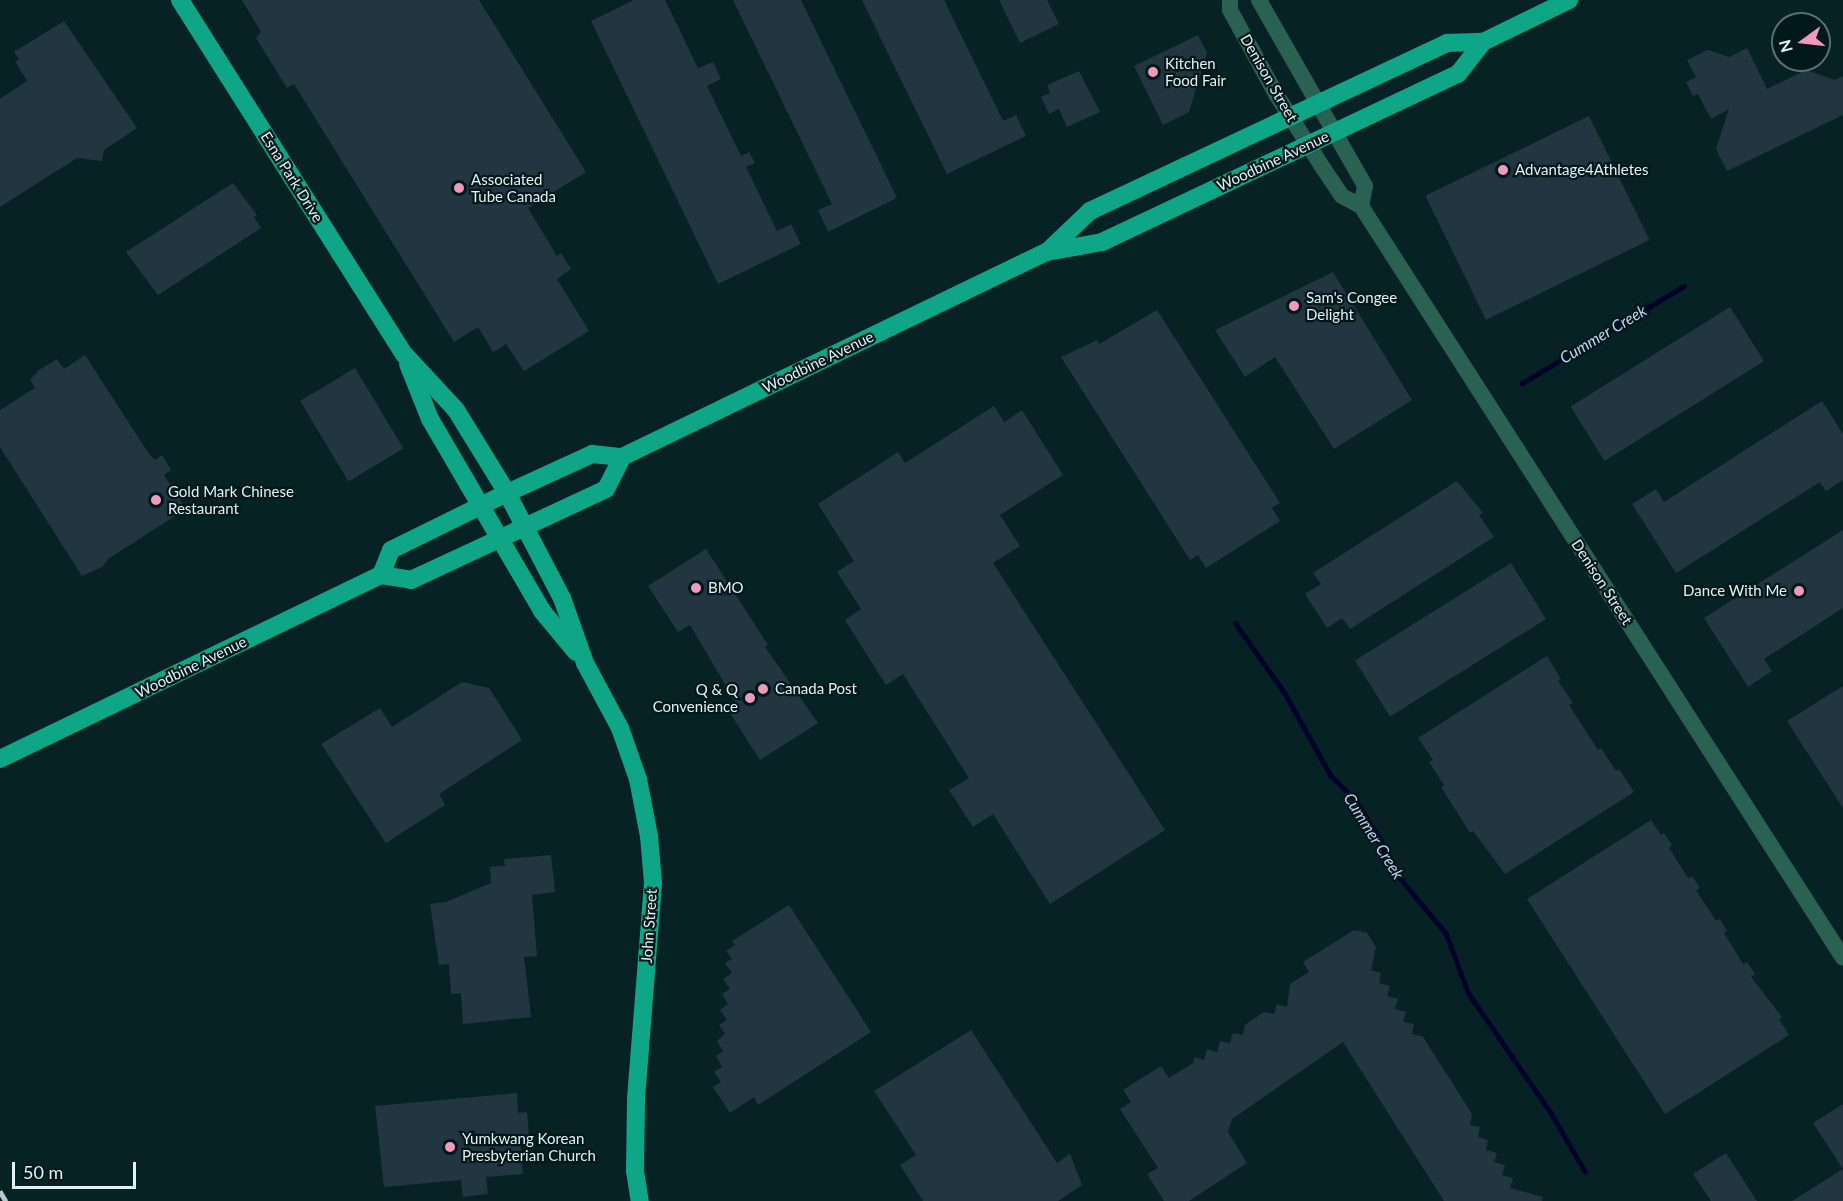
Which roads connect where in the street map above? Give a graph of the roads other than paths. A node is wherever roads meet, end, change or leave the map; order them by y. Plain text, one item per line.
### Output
1 (180, 0) edge
2 (1230, 0) edge
3 (1259, 0) edge
4 (1569, 0) edge
5 (1483, 42) junction
6 (1319, 101) junction
7 (1290, 115) junction
8 (1335, 133) junction
9 (1308, 144) junction
10 (1361, 206) junction
11 (1047, 252) junction
12 (404, 354) junction
13 (622, 457) junction
14 (507, 493) junction
15 (482, 506) junction
16 (526, 526) junction
17 (500, 537) junction
18 (381, 575) junction
19 (585, 663) junction
20 (0, 759) edge
21 (1843, 958) edge
22 (640, 1201) edge

1 - 12 main road, Esna Park Drive
2 - 7 street, Denison Street
3 - 6 street, Denison Street
4 - 5 main road, Woodbine Avenue
5 - 6 main road, Woodbine Avenue
5 - 8 main road, Woodbine Avenue
6 - 7 main road, Woodbine Avenue
6 - 8 street, Denison Street
7 - 9 street, Denison Street
7 - 11 main road, Woodbine Avenue
8 - 9 main road, Woodbine Avenue
8 - 10 street, Denison Street
9 - 10 street, Denison Street
9 - 11 main road, Woodbine Avenue
10 - 21 street, Denison Street
11 - 13 main road, Woodbine Avenue
12 - 14 main road, Esna Park Drive
12 - 15 main road, Esna Park Drive
13 - 14 main road
13 - 16 main road
14 - 15 main road
14 - 16 main road, John Street
15 - 17 main road, John Street
15 - 18 main road
16 - 17 main road
16 - 19 main road, John Street
17 - 18 main road
17 - 19 main road, John Street
18 - 20 main road, Woodbine Avenue
19 - 22 main road, John Street

